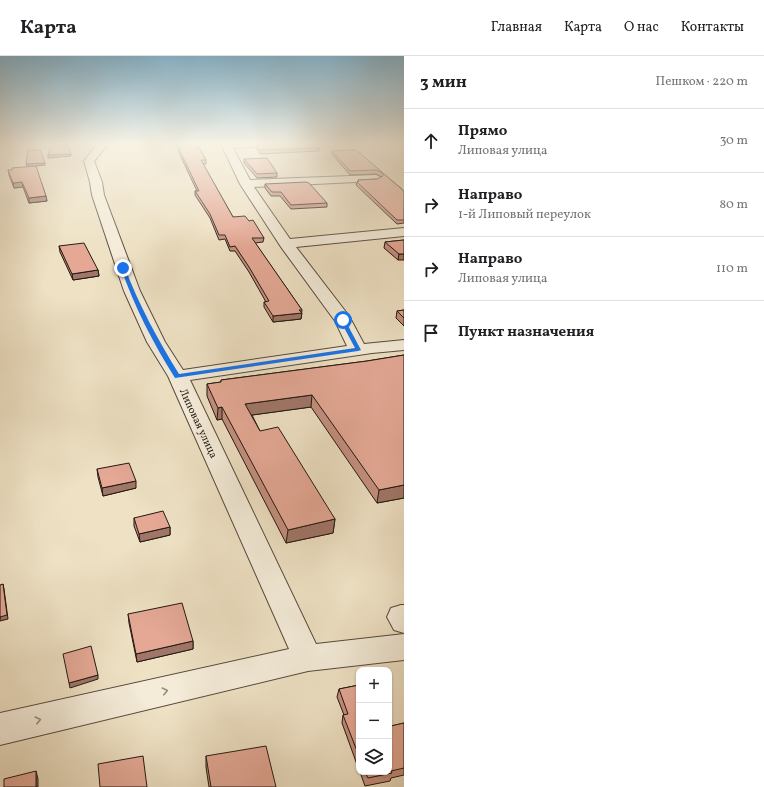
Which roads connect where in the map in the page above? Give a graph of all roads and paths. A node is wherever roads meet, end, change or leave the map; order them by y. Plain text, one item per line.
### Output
1 (95, 178) edge
2 (243, 178) edge
3 (374, 178) edge
4 (246, 184) junction
5 (404, 232) edge
6 (286, 244) junction
7 (404, 345) edge
8 (358, 350) junction
9 (178, 376) junction
10 (404, 647) edge
11 (308, 658) junction
12 (0, 729) edge

1 - 9 street, Липовая улица
2 - 4 street
3 - 4 street
4 - 6 street
5 - 6 street
6 - 8 street
7 - 8 street
8 - 9 street
9 - 11 street, Липовая улица
10 - 11 street
12 -> 11 street

